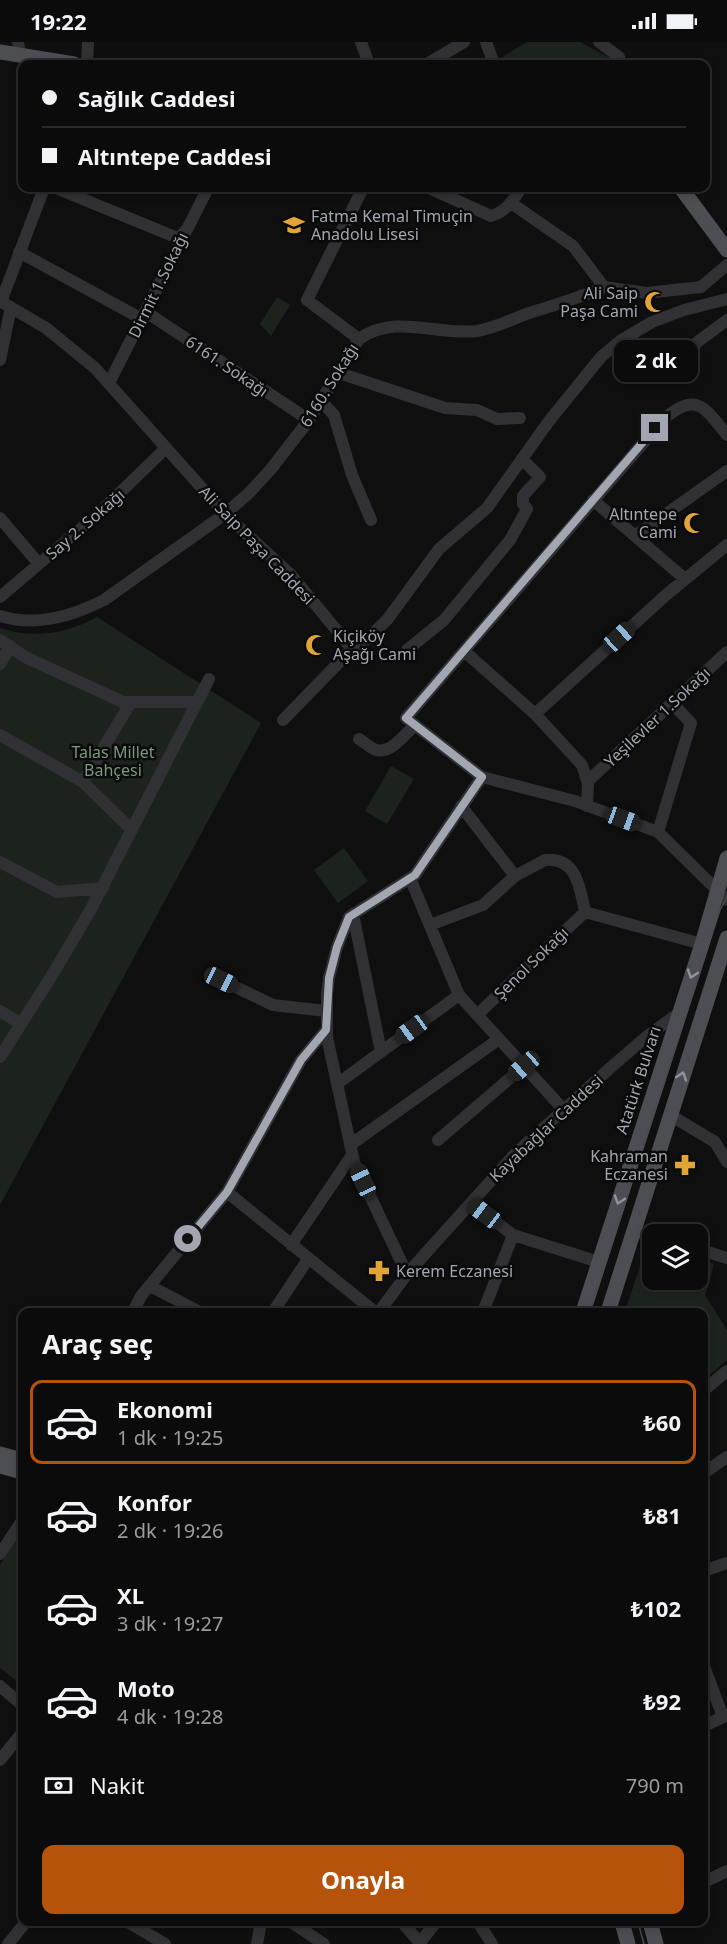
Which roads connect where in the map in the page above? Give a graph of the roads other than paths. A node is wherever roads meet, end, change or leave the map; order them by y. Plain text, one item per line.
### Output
1 (88, 42) edge
2 (361, 42) edge
3 (464, 42) edge
4 (486, 42) edge
5 (599, 42) edge
6 (19, 49) edge
7 (0, 52) edge
8 (59, 60) edge
9 (87, 60) edge
10 (368, 60) edge
11 (434, 60) edge
12 (493, 60) edge
13 (617, 60) edge
14 (42, 192) edge
15 (66, 192) edge
16 (206, 192) edge
17 (361, 192) edge
18 (437, 192) edge
19 (518, 192) edge
20 (684, 192) edge
21 (511, 203) junction
22 (180, 239) junction
23 (727, 250) edge
24 (19, 252) junction
25 (727, 265) edge
26 (604, 287) junction
27 (727, 299) edge
28 (4, 303) edge
29 (144, 315) junction
30 (727, 320) edge
31 (359, 339) junction
32 (651, 358) dead end
33 (0, 360) edge
34 (339, 374) junction
35 (109, 383) junction
36 (321, 402) junction
37 (520, 418) dead end
38 (309, 420) junction
39 (727, 435) edge
40 (166, 448) junction
41 (522, 459) junction
42 (727, 471) edge
43 (593, 500) junction
44 (222, 516) junction
45 (0, 518) edge
46 (371, 520) dead end
47 (635, 537) junction
48 (727, 545) edge
49 (39, 564) junction
50 (685, 579) junction
51 (0, 597) edge
52 (0, 616) edge
53 (3, 642) edge
54 (352, 649) junction
55 (407, 650) dead end
56 (464, 651) junction
57 (727, 652) edge
58 (0, 664) edge
59 (209, 679) dead end
60 (131, 702) junction
61 (197, 702) junction
62 (672, 703) junction
63 (535, 714) junction
64 (283, 720) dead end
65 (411, 721) junction
66 (0, 735) edge
67 (359, 739) dead end
68 (482, 777) junction
69 (588, 781) junction
70 (83, 782) junction
71 (587, 806) junction
72 (461, 807) junction
73 (132, 830) junction
74 (658, 832) junction
75 (727, 858) edge
76 (0, 862) edge
77 (515, 876) junction
78 (410, 878) junction
79 (102, 888) junction
80 (722, 896) edge
81 (585, 912) junction
82 (353, 914) junction
83 (430, 925) junction
84 (727, 938) edge
85 (702, 944) junction
86 (727, 967) edge
87 (714, 976) junction
88 (221, 980) dead end
89 (459, 995) junction
90 (0, 1011) edge
91 (326, 1011) junction
92 (679, 1013) junction
93 (477, 1015) junction
94 (21, 1024) junction
95 (326, 1030) junction
96 (499, 1039) junction
97 (381, 1052) junction
98 (0, 1058) edge
99 (524, 1066) junction
100 (337, 1084) junction
101 (563, 1109) junction
102 (670, 1115) junction
103 (438, 1140) dead end
104 (351, 1150) junction
105 (727, 1162) edge
106 (227, 1192) junction
107 (471, 1203) junction
108 (633, 1230) junction
109 (642, 1233) edge
110 (513, 1235) junction
111 (291, 1245) junction
112 (708, 1253) edge
113 (727, 1258) edge
114 (308, 1259) junction
115 (599, 1262) junction
116 (407, 1274) junction
117 (150, 1286) junction
118 (135, 1308) edge
119 (192, 1308) edge
120 (276, 1308) edge
121 (370, 1308) edge
122 (382, 1308) edge
123 (485, 1308) edge
124 (584, 1308) edge
125 (609, 1308) edge
126 (727, 1371) edge
127 (708, 1387) edge
128 (0, 1454) edge
129 (727, 1457) edge
130 (18, 1459) edge
131 (0, 1466) edge
132 (708, 1470) edge
133 (18, 1471) edge
134 (18, 1527) edge
135 (0, 1554) edge
136 (727, 1563) edge
137 (708, 1570) edge
138 (708, 1676) edge
139 (0, 1686) edge
140 (18, 1702) edge
141 (725, 1716) edge
142 (708, 1724) edge
143 (18, 1738) edge
144 (0, 1760) edge
145 (727, 1871) edge
146 (708, 1880) edge
147 (23, 1926) edge
148 (135, 1926) edge
149 (260, 1926) edge
150 (297, 1926) edge
151 (405, 1926) edge
152 (433, 1926) edge
153 (481, 1926) edge
154 (623, 1926) edge
155 (651, 1926) edge
156 (419, 1943) edge
157 (8, 1944) edge
158 (165, 1944) edge
159 (257, 1944) edge
160 (324, 1944) edge
161 (492, 1944) edge
162 (628, 1944) edge
163 (656, 1944) edge

1 - 9 street
2 - 10 street
3 - 11 street
4 - 12 street
5 - 13 street
6 - 7 main road
6 - 8 main road
14 - 24 street
15 - 22 street
16 - 22 street, Dirmit 1.Sokağı
17 - 31 street, 6160. Sokağı
18 - 21 street
19 - 21 street
20 - 23 main road
21 - 26 street
22 - 29 street, Dirmit 1.Sokağı
24 - 28 street
24 - 29 street, 6161. Sokağı
25 - 26 street
26 - 31 street
27 - 41 street
28 - 33 street
28 - 35 street, Ali Saip Paşa Caddesi
29 - 35 street, Dirmit 1.Sokağı
29 - 38 street, 6161. Sokağı
30 - 32 street
31 - 34 street, 6160. Sokağı
34 - 36 street, 6160. Sokağı
34 - 37 street
35 - 40 street, Ali Saip Paşa Caddesi
36 - 38 street, 6160. Sokağı
36 - 46 street
38 - 44 street, 6160. Sokağı
39 - 43 street
40 - 44 street, Ali Saip Paşa Caddesi
40 - 49 street, Say 2. Sokağı
41 - 54 street
41 - 55 street
42 - 47 street
43 - 47 street
43 - 56 street
44 - 52 street, 6160. Sokağı
44 - 54 street, Ali Saip Paşa Caddesi
45 - 49 street
47 - 50 street
48 - 50 street
49 - 51 street, Say 2. Sokağı
50 - 63 street
53 - 58 street
53 - 60 street
54 - 64 street
56 - 63 street
56 - 65 street
57 - 62 street, Yeşilevler 1.Sokağı
59 - 61 street
60 - 61 street
60 - 70 street
61 - 73 street
62 - 69 street, Yeşilevler 1.Sokağı
62 - 74 street
63 - 69 street
65 - 67 street
65 - 68 street
66 - 70 street
68 - 71 street
68 - 72 street
69 - 71 street
70 - 73 street
71 - 74 street
72 - 77 street
72 - 78 street
73 - 79 street
74 - 80 street
75 - 80 main road, Atatürk Bulvarı
76 - 79 street
77 - 81 street
77 - 83 street
78 - 82 street
78 - 83 street
79 - 94 street
80 - 85 main road, Atatürk Bulvarı
81 - 85 street
81 - 93 street, Şenol Sokağı
82 - 91 street
82 - 97 street
83 - 89 street
84 - 87 main road
85 -> 92 main road, Atatürk Bulvarı
86 - 87 main road
102 -> 87 main road
88 - 91 street
89 - 93 street
89 - 97 street
90 - 94 street
91 - 95 street
92 - 101 street, Kayabağlar Caddesi
92 -> 115 main road, Atatürk Bulvarı
93 - 96 street
94 - 98 street
95 - 100 street
95 - 106 street
96 - 99 street
96 - 104 street
97 - 100 street
99 - 101 street
99 - 103 street
100 - 104 street
101 - 107 street, Kayabağlar Caddesi
102 - 105 street
102 - 108 main road
104 - 111 street
104 - 116 street
106 - 111 street
106 - 117 street
107 - 110 street
107 - 116 street, Kayabağlar Caddesi
108 - 109 street
108 - 125 main road
110 - 115 street
110 - 123 street
111 - 114 street
112 - 113 street
114 - 120 street
114 - 121 street
115 - 124 main road, Atatürk Bulvarı
116 - 122 street, Kayabağlar Caddesi
117 - 118 street
117 - 119 street
126 - 127 street
128 - 130 main road
129 - 132 street
131 - 133 main road
134 - 135 street
136 - 137 street
138 - 141 street
139 - 140 street
141 - 142 street
143 - 144 street
145 - 146 street
147 - 157 street
148 - 158 street
149 - 159 street
150 - 160 street
151 - 156 street
152 - 156 street
153 - 161 street
154 - 162 main road
155 - 163 main road

